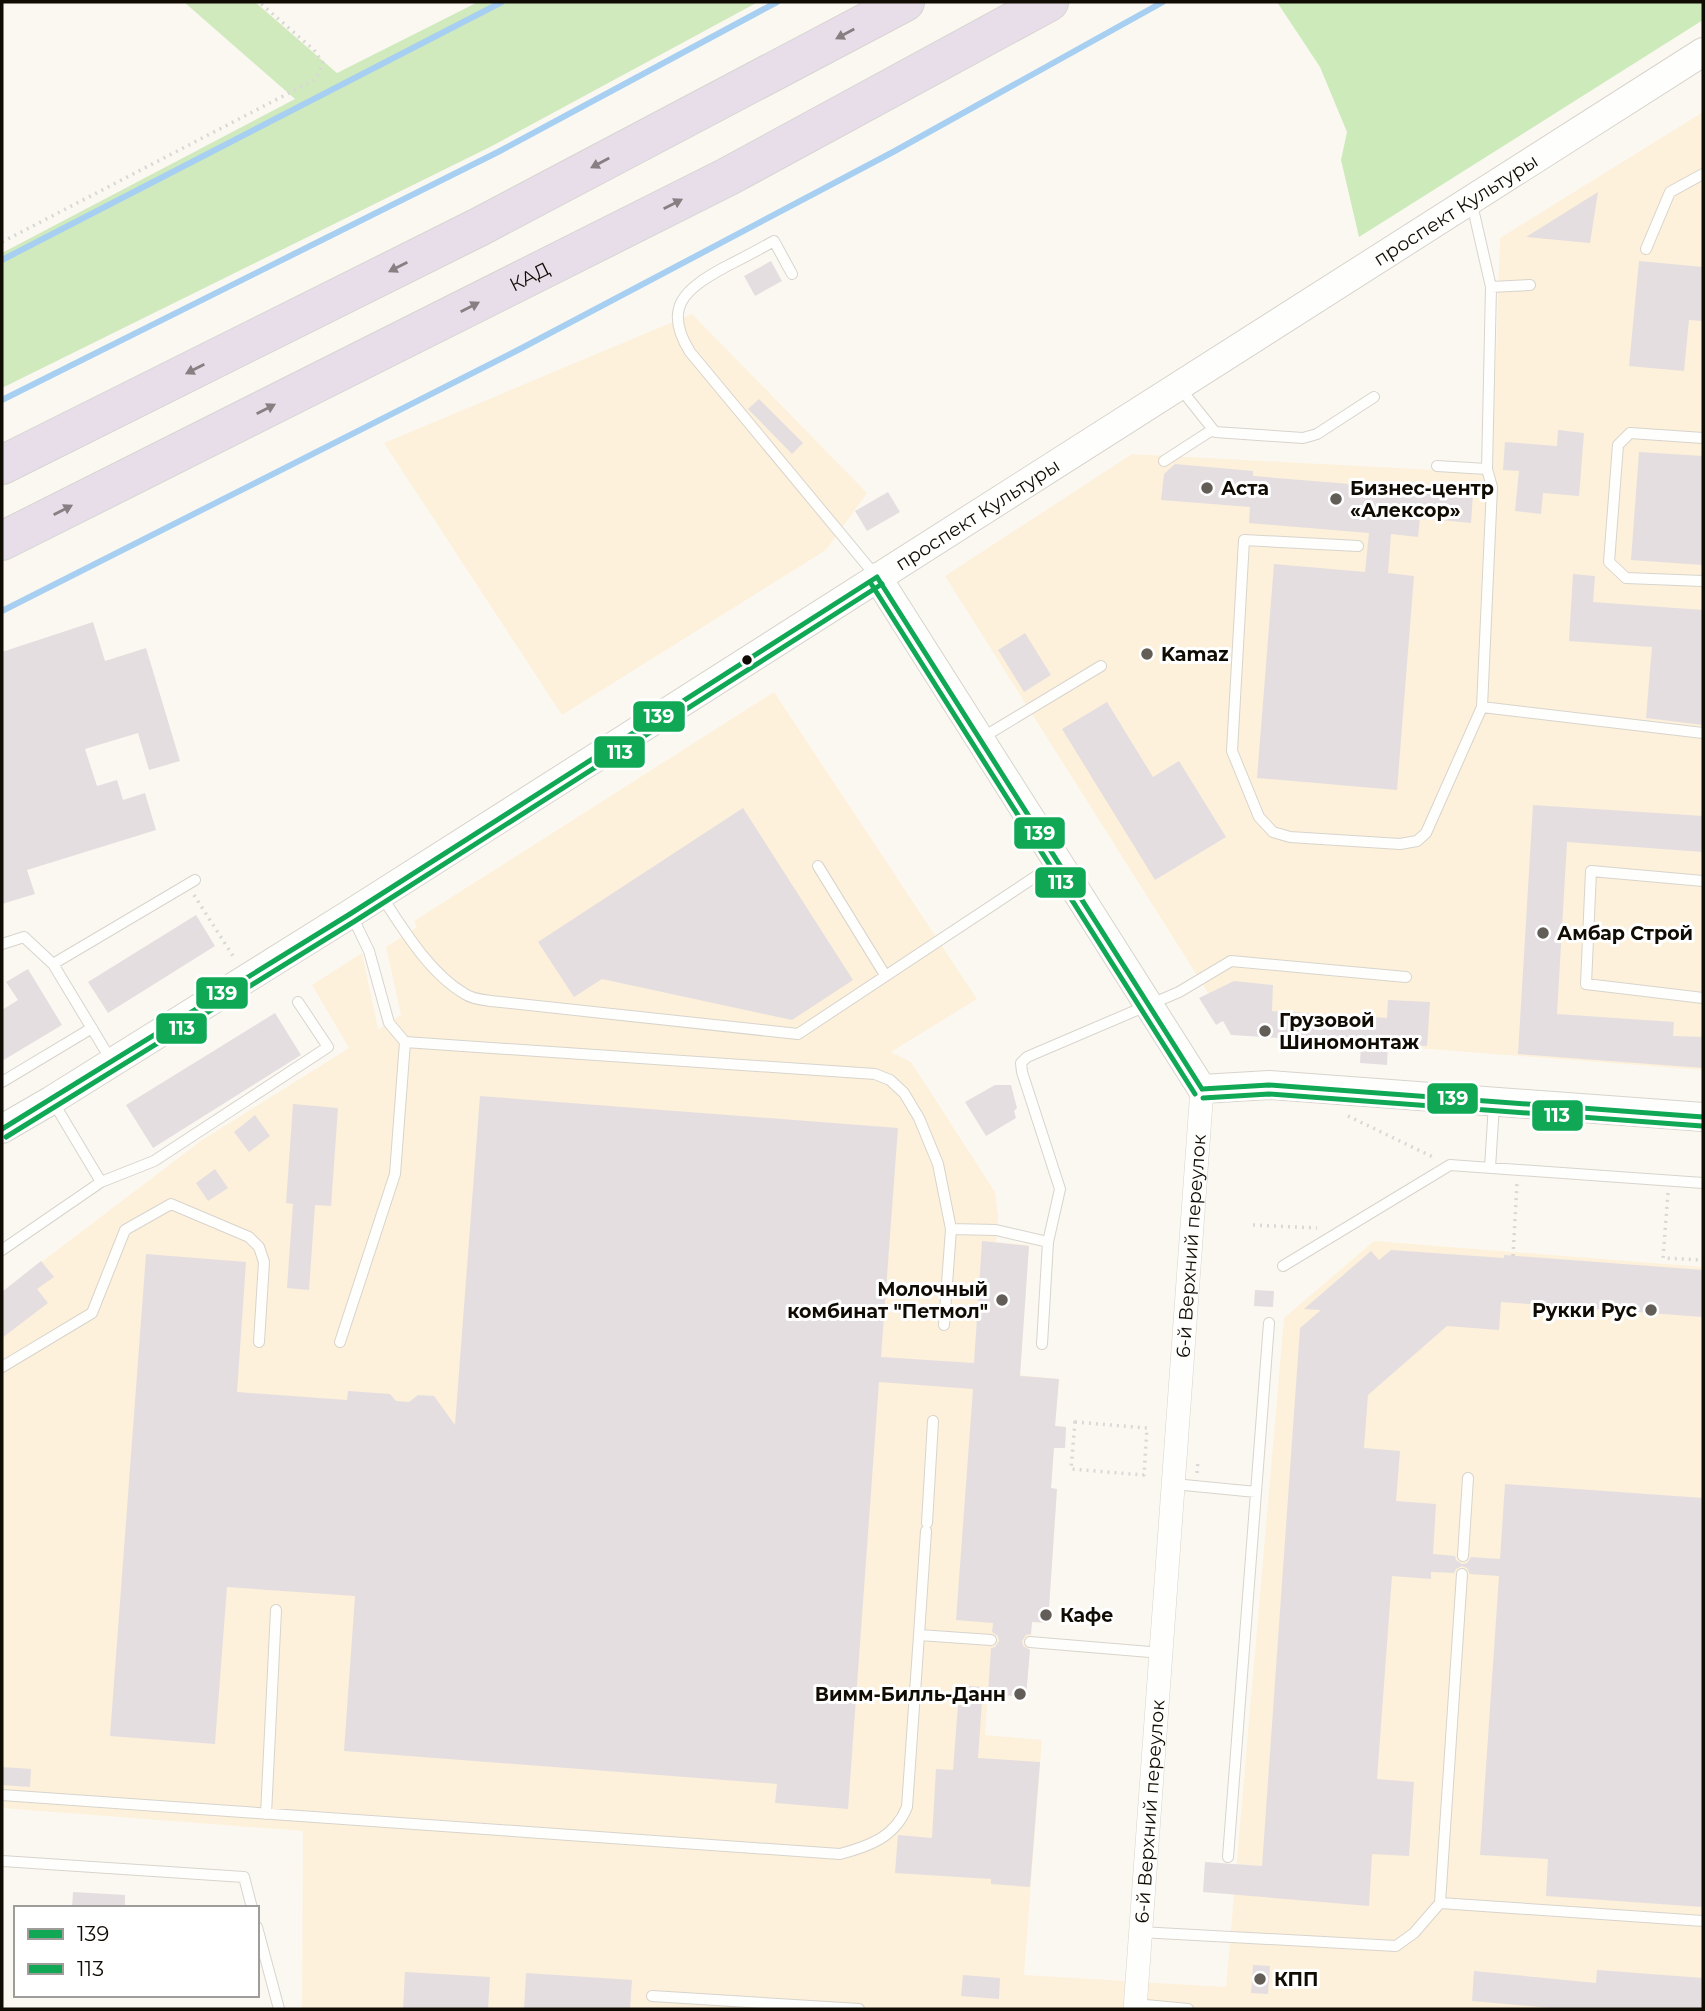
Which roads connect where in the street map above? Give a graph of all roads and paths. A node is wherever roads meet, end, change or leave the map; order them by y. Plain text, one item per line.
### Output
1 (259, 2) edge
2 (905, 2) edge
3 (1049, 2) edge
4 (1703, 52) edge
5 (1703, 174) edge
6 (1466, 201) junction
7 (2, 242) edge
8 (1646, 249) dead end
9 (792, 274) dead end
10 (1530, 285) dead end
11 (1491, 287) junction
12 (1180, 388) junction
13 (1374, 397) dead end
14 (1212, 430) junction
15 (1703, 439) edge
16 (1164, 461) dead end
17 (2, 465) edge
18 (1437, 466) dead end
19 (1488, 469) junction
20 (2, 541) edge
21 (1359, 546) dead end
22 (877, 577) junction
23 (1703, 581) edge
24 (1101, 666) dead end
25 (1482, 707) junction
26 (1703, 733) edge
27 (980, 739) junction
28 (1059, 861) junction
29 (818, 866) dead end
30 (1703, 881) edge
31 (191, 882) joint
32 (381, 894) junction
33 (350, 914) junction
34 (2, 944) edge
35 (233, 956) dead end
36 (52, 964) junction
37 (886, 975) junction
38 (1406, 977) dead end
39 (1703, 998) edge
40 (298, 1002) dead end
41 (1150, 1005) junction
42 (92, 1028) junction
43 (405, 1042) junction
44 (112, 1062) junction
45 (2, 1082) edge
46 (1202, 1089) junction
47 (52, 1100) junction
48 (1494, 1101) junction
49 (1348, 1116) dead end
50 (1703, 1117) edge
51 (2, 1129) edge
52 (1450, 1165) junction
53 (1490, 1168) junction
54 (1518, 1170) junction
55 (1669, 1181) junction
56 (101, 1182) junction
57 (1703, 1183) edge
58 (1252, 1225) dead end
59 (951, 1229) junction
60 (1345, 1229) junction
61 (1048, 1242) junction
62 (2, 1250) edge
63 (1513, 1256) dead end
64 (1703, 1260) edge
65 (1283, 1266) dead end
66 (1269, 1323) dead end
67 (944, 1325) dead end
68 (259, 1342) dead end
69 (341, 1342) dead end
70 (1042, 1344) dead end
71 (2, 1367) edge
72 (933, 1421) dead end
73 (1144, 1475) joint
74 (1468, 1478) dead end
75 (1174, 1485) junction
76 (1256, 1492) junction
77 (1463, 1556) dead end
78 (1462, 1574) dead end
79 (276, 1609) dead end
80 (919, 1635) junction
81 (992, 1640) dead end
82 (1030, 1642) dead end
83 (1161, 1653) junction
84 (2, 1795) edge
85 (265, 1814) junction
86 (1228, 1857) dead end
87 (2, 1861) edge
88 (1440, 1903) junction
89 (251, 1906) edge
90 (1703, 1921) edge
91 (1140, 1932) junction
92 (259, 1935) edge
93 (652, 1996) dead end
94 (1135, 2006) edge
95 (278, 2009) edge
96 (859, 2009) edge
97 (1188, 2009) edge

1 - 7 path
2 -> 17 highway
20 -> 3 highway, КАД
4 - 6 street, проспект Культуры
5 - 8 lane
6 - 11 lane
6 - 12 street, проспект Культуры
9 - 22 lane
10 - 11 lane
11 - 19 lane
12 - 14 lane
12 - 22 street, проспект Культуры
13 - 14 lane
14 - 16 lane
15 - 23 lane
18 - 19 lane
19 - 25 lane
21 - 25 lane
22 - 27 street
22 - 32 street, проспект Культуры
24 - 27 lane
25 - 26 lane
27 - 28 street
28 - 37 lane
28 - 41 street
29 - 37 lane
30 - 39 lane
31 - 35 path
31 - 36 lane
32 - 33 street, проспект Культуры
32 - 37 lane
33 - 43 lane
33 - 44 street, проспект Культуры
34 - 36 lane
36 - 42 lane
38 - 41 lane
40 - 56 lane
41 - 46 street
41 - 61 lane
42 - 44 lane
42 - 45 lane
43 - 59 lane
43 - 69 lane
44 - 47 street, проспект Культуры
46 - 48 street
46 - 75 street, 6-й Верхний переулок
47 - 51 street, проспект Культуры
47 - 56 lane
48 - 50 street
48 - 53 lane
49 - 52 path
52 - 53 lane
52 - 60 lane
53 - 54 lane
54 - 55 lane
54 - 63 path
55 - 57 lane
55 - 64 path
56 - 62 lane
58 - 60 path
59 - 61 lane
59 - 67 lane
60 - 65 lane
61 - 70 lane
66 - 76 lane
68 - 71 lane
72 - 80 lane
73 - 73 path
74 - 77 lane
75 - 76 lane
75 - 83 street, 6-й Верхний переулок
76 - 86 lane
78 - 88 lane
79 - 85 lane
80 - 81 lane
80 - 85 lane
82 - 83 lane
83 - 91 street, 6-й Верхний переулок
84 - 85 lane
87 - 89 lane
88 - 90 lane
88 - 91 lane
91 - 94 street, 6-й Верхний переулок
92 - 95 lane
93 - 96 lane
94 - 97 lane

